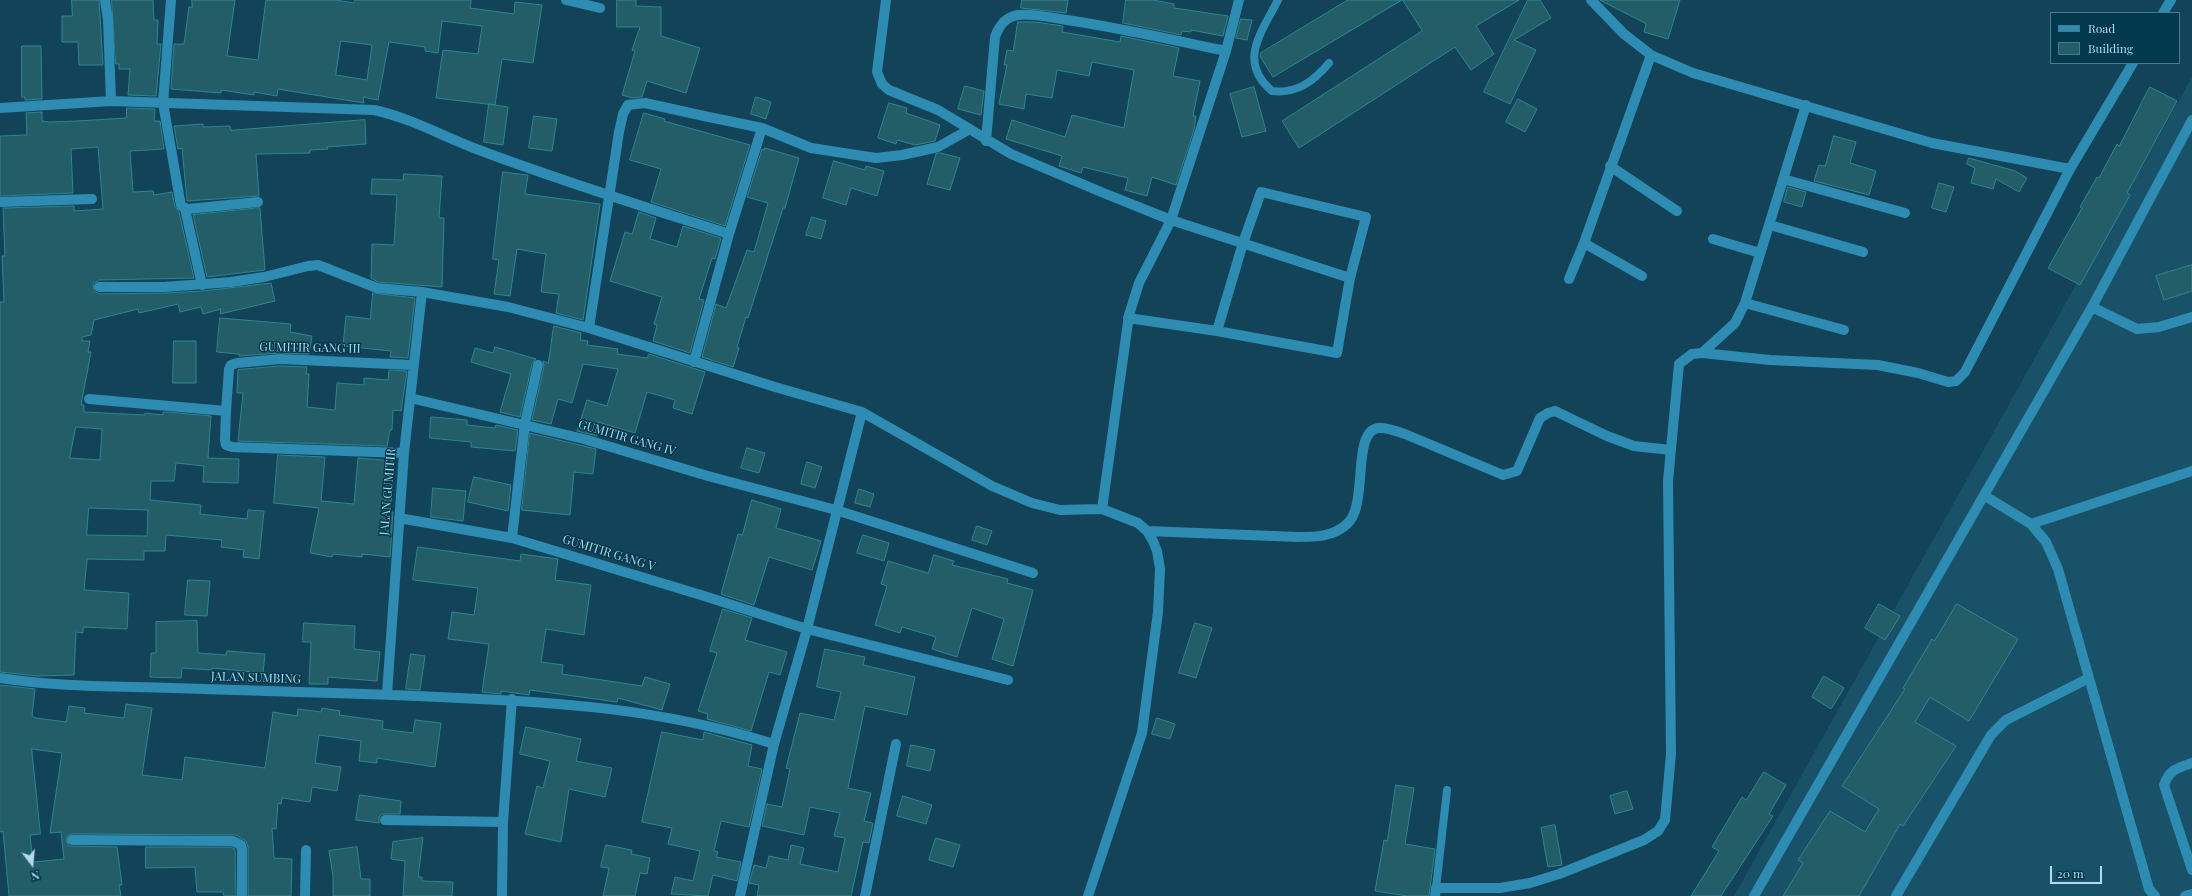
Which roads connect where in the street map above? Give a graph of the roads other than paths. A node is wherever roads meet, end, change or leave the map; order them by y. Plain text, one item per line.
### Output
1 (105, 0) edge
2 (171, 0) edge
3 (566, 0) edge
4 (886, 0) edge
5 (1239, 0) edge
6 (1278, 0) edge
7 (1590, 0) edge
8 (2171, 0) edge
9 (600, 8) dead end
10 (2164, 12) edge
11 (1226, 51) junction
12 (1651, 54) junction
13 (1330, 63) dead end
14 (2133, 64) edge
15 (111, 101) junction
16 (163, 103) junction
17 (1806, 105) junction
18 (0, 108) edge
19 (2192, 120) edge
20 (762, 128) junction
21 (970, 129) junction
22 (986, 141) junction
23 (1610, 166) junction
24 (2070, 169) junction
25 (1783, 179) junction
26 (609, 196) junction
27 (92, 199) dead end
28 (0, 202) edge
29 (258, 202) dead end
30 (184, 209) junction
31 (1678, 211) dead end
32 (1905, 213) dead end
33 (1171, 220) junction
34 (1770, 225) junction
35 (729, 234) junction
36 (1713, 239) dead end
37 (1243, 243) junction
38 (1584, 243) junction
39 (1863, 252) dead end
40 (1760, 253) junction
41 (1642, 276) dead end
42 (1350, 278) junction
43 (1569, 279) dead end
44 (202, 285) junction
45 (99, 287) dead end
46 (422, 292) junction
47 (1745, 303) junction
48 (2092, 307) junction
49 (2192, 317) edge
50 (1128, 318) junction
51 (589, 328) junction
52 (1844, 330) dead end
53 (1217, 331) junction
54 (1702, 353) junction
55 (694, 362) junction
56 (413, 365) junction
57 (538, 365) dead end
58 (410, 398) junction
59 (89, 399) dead end
60 (226, 411) junction
61 (862, 412) junction
62 (525, 423) junction
63 (1671, 450) junction
64 (404, 453) junction
65 (2192, 471) edge
66 (1985, 496) junction
67 (1102, 509) junction
68 (836, 510) junction
69 (399, 518) junction
70 (2031, 524) junction
71 (1147, 531) junction
72 (512, 538) junction
73 (1034, 573) dead end
74 (807, 629) junction
75 (0, 678) edge
76 (2089, 678) junction
77 (1008, 680) dead end
78 (387, 694) junction
79 (512, 699) junction
80 (774, 744) junction
81 (896, 744) dead end
82 (2192, 763) edge
83 (1448, 790) dead end
84 (385, 820) dead end
85 (503, 822) junction
86 (72, 840) dead end
87 (306, 850) dead end
88 (2192, 870) edge
89 (1436, 892) edge
90 (2192, 894) edge
91 (242, 896) edge
92 (305, 896) edge
93 (502, 896) edge
94 (740, 896) edge
95 (865, 896) edge
96 (1088, 896) edge
97 (1754, 896) edge
98 (1896, 896) edge
99 (2155, 896) edge
100 (2185, 896) edge

1 - 15 street
2 - 16 street
3 - 9 street
4 - 21 street
5 - 11 street
6 - 13 lane
7 - 12 street
8 - 10 street
11 - 22 street
11 - 33 street
12 - 17 street
12 - 23 street
14 - 24 street
15 - 16 street
15 - 18 street
16 - 26 street
16 - 30 street
17 - 24 street
17 - 25 street
19 - 48 street
20 - 21 street
20 - 26 street
20 - 35 street
21 - 22 street
22 - 33 street
23 - 31 street
23 - 38 street
24 - 54 street
25 - 32 street
25 - 34 street
26 - 35 street
26 - 51 street
27 - 28 street
29 - 30 street
30 - 44 street
33 - 37 street
33 - 50 street
34 - 39 street
34 - 40 street
35 - 55 street
36 - 40 street
37 - 42 street
37 - 42 street
37 - 53 street
38 - 41 street
38 - 43 street
40 - 47 street
42 - 53 street
44 - 45 street
44 - 46 street
46 - 51 street
46 - 56 street, JALAN GUMITIR
47 - 52 street
47 - 54 street
48 - 49 street
48 - 66 street
50 - 53 street
50 - 67 street
51 - 55 street
54 - 63 street
55 - 61 street
56 - 58 street, JALAN GUMITIR
56 - 60 street, GUMITIR GANG III
57 - 62 street
58 - 62 street, GUMITIR GANG IV
58 - 64 street, JALAN GUMITIR
59 - 60 street
60 - 64 street, GUMITIR GANG III
61 - 67 street
61 - 68 street
62 - 68 street, GUMITIR GANG IV
62 - 72 street
63 - 71 street
63 - 89 street
64 - 69 street, JALAN GUMITIR
65 - 70 street
66 - 70 street
66 - 97 street
67 - 71 street
68 - 73 street, GUMITIR GANG IV
68 - 74 street
69 - 72 street, GUMITIR GANG V
69 - 78 street, JALAN GUMITIR
70 - 76 street
71 - 96 street
72 - 74 street, GUMITIR GANG V
74 - 77 street, GUMITIR GANG V
74 - 80 street
75 - 78 street, JALAN SUMBING
76 - 98 street
76 - 99 street
78 - 79 street, JALAN SUMBING
79 - 80 street, JALAN SUMBING
79 - 85 street
80 - 94 street
81 - 95 street
82 - 88 street
83 - 89 lane
84 - 85 street
85 - 93 street
86 - 91 street
87 - 92 street
90 - 100 street

